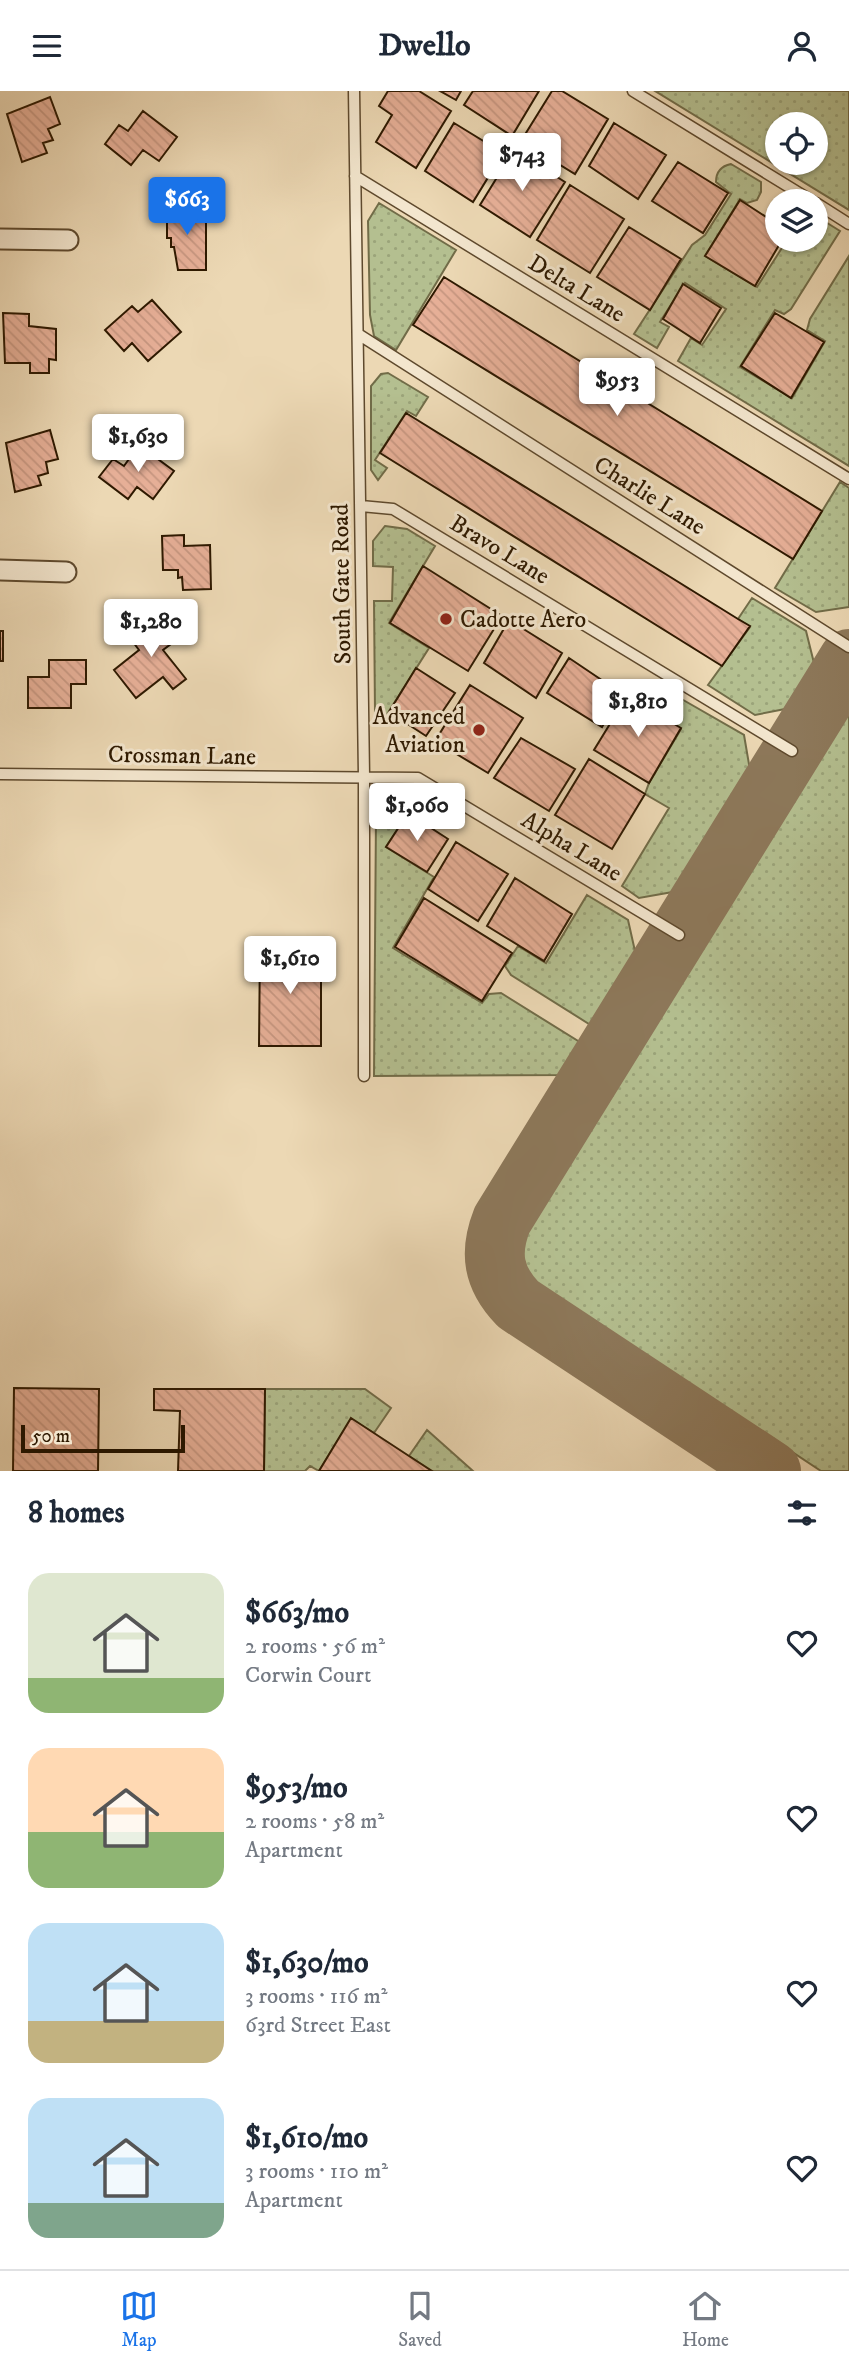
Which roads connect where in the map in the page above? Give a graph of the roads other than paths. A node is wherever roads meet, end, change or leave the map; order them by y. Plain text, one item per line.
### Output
1 (354, 91) edge
2 (633, 91) edge
3 (355, 176) junction
4 (793, 189) edge
5 (828, 211) edge
6 (849, 224) edge
7 (0, 239) edge
8 (68, 240) dead end
9 (358, 334) junction
10 (849, 479) edge
11 (361, 506) junction
12 (0, 570) edge
13 (66, 572) dead end
14 (849, 647) edge
15 (792, 751) dead end
16 (0, 774) edge
17 (364, 776) junction
18 (679, 935) dead end
19 (364, 1076) dead end

1 - 3 lane, South Gate Road
2 - 4 lane
3 - 9 lane, South Gate Road
3 - 10 lane, Delta Lane
5 - 6 lane
7 - 8 street
9 - 11 lane, South Gate Road
9 - 14 lane, Charlie Lane
11 - 15 lane, Bravo Lane
11 - 17 lane, South Gate Road
12 - 13 street
16 - 17 lane, Crossman Lane
17 - 18 lane, Alpha Lane
17 - 19 lane, South Gate Road

